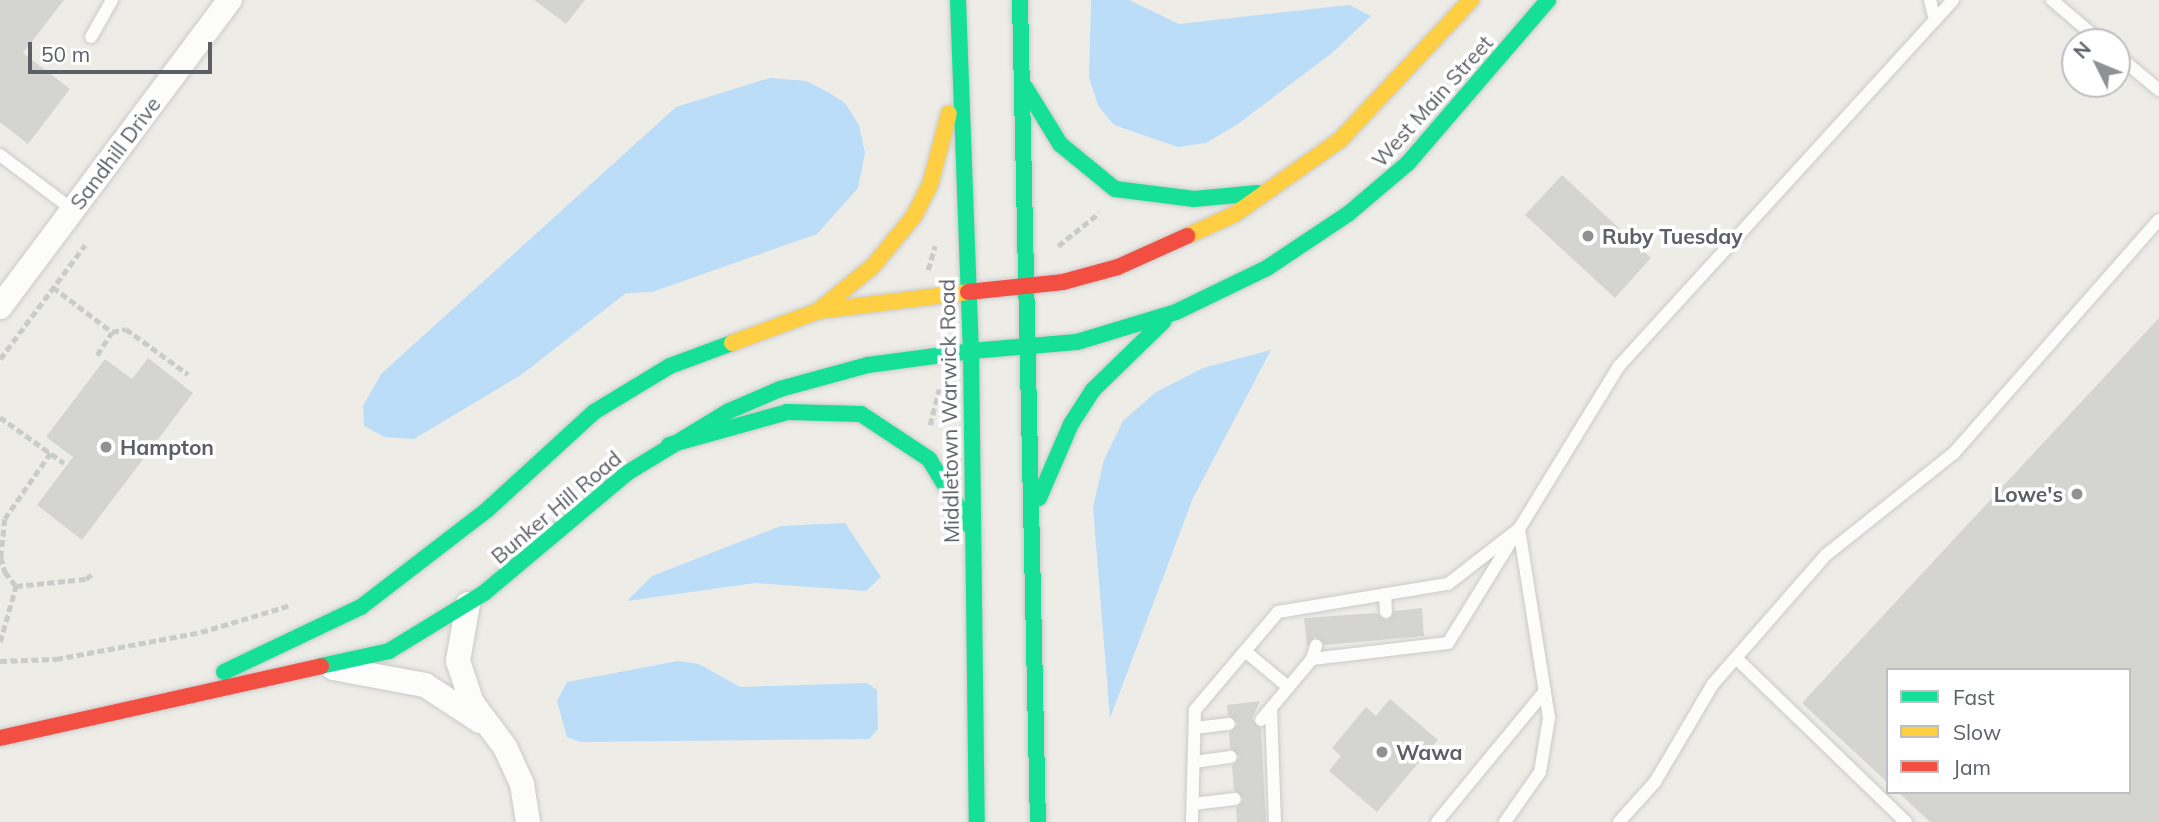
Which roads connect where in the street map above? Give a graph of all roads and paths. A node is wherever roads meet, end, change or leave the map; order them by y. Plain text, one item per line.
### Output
1 (112, 0) edge
2 (230, 0) edge
3 (958, 0) edge
4 (1020, 0) edge
5 (1471, 0) edge
6 (1548, 0) edge
7 (1930, 0) edge
8 (1954, 0) edge
9 (2052, 0) edge
10 (1935, 20) junction
11 (2085, 28) edge
12 (91, 37) dead end
13 (960, 52) junction
14 (2131, 67) edge
15 (1023, 84) junction
16 (2159, 90) edge
17 (0, 155) edge
18 (1271, 192) junction
19 (73, 209) junction
20 (1105, 209) dead end
21 (2159, 220) edge
22 (944, 243) dead end
23 (85, 245) dead end
24 (1057, 251) dead end
25 (929, 275) dead end
26 (53, 287) junction
27 (1030, 287) junction
28 (968, 292) junction
29 (0, 307) edge
30 (818, 311) junction
31 (1176, 313) junction
32 (112, 332) junction
33 (1032, 346) junction
34 (971, 351) junction
35 (97, 355) dead end
36 (0, 359) edge
37 (188, 374) dead end
38 (938, 378) dead end
39 (0, 417) edge
40 (922, 437) dead end
41 (669, 445) junction
42 (51, 453) junction
43 (64, 463) dead end
44 (1032, 515) junction
45 (1519, 529) junction
46 (973, 532) junction
47 (92, 574) dead end
48 (16, 586) junction
49 (1385, 594) junction
50 (298, 601) dead end
51 (1341, 601) junction
52 (468, 604) junction
53 (1315, 604) junction
54 (1386, 612) dead end
55 (1343, 615) dead end
56 (1315, 618) dead end
57 (0, 642) edge
58 (1316, 646) dead end
59 (1245, 651) junction
60 (1736, 658) junction
61 (1312, 659) junction
62 (0, 661) edge
63 (328, 667) junction
64 (1288, 687) junction
65 (1545, 691) junction
66 (150, 702) junction
67 (1271, 709) junction
68 (1261, 720) dead end
69 (1229, 724) dead end
70 (490, 727) junction
71 (1195, 728) junction
72 (0, 738) edge
73 (1231, 757) dead end
74 (1194, 762) junction
75 (1235, 799) dead end
76 (1193, 804) junction
77 (528, 822) edge
78 (977, 822) edge
79 (1038, 822) edge
80 (1192, 822) edge
81 (1275, 822) edge
82 (1437, 822) edge
83 (1505, 822) edge
84 (1619, 822) edge
85 (1906, 822) edge

1 - 12 lane
2 - 19 street, Sandhill Drive
3 - 13 main road, Middletown Warwick Road
4 - 15 main road
5 - 18 main road, West Main Street
6 - 31 main road, West Main Street
7 - 10 lane
8 - 10 lane
9 - 11 lane
10 - 45 lane
13 - 28 main road, Middletown Warwick Road
13 - 30 main road
14 - 16 lane
15 - 18 main road
15 - 27 main road
17 - 19 lane
18 - 27 main road, West Main Street
19 - 29 street, Sandhill Drive
20 - 24 path
21 - 60 lane
22 - 25 path
23 - 26 path
26 - 32 path
26 - 36 path
27 - 28 main road, West Main Street
27 - 33 main road
28 - 30 main road, Bunker Hill Road
28 - 34 main road, Middletown Warwick Road
30 - 66 main road, Bunker Hill Road
31 - 33 main road, West Main Street
31 - 44 main road
32 - 35 path
32 - 37 path
33 - 34 main road, Bunker Hill Road
33 - 44 main road
34 - 41 main road, Bunker Hill Road
34 - 46 main road, Middletown Warwick Road
38 - 40 path
39 - 42 path
41 - 46 main road
41 - 52 main road, Bunker Hill Road
42 - 43 path
42 - 48 path
44 - 79 main road
45 - 49 lane
45 - 61 lane
45 - 65 lane
46 - 78 main road, Middletown Warwick Road
47 - 48 path
48 - 57 path
49 - 51 lane
49 - 54 lane
50 - 62 path
51 - 53 lane
51 - 55 lane
52 - 63 main road, Bunker Hill Road
52 - 70 street
53 - 56 lane
53 - 59 lane
58 - 61 lane
59 - 64 lane
59 - 71 lane
60 - 84 lane
60 - 85 lane
61 - 64 lane
63 - 66 main road, Bunker Hill Road
63 - 70 street
64 - 67 lane
65 - 82 lane
65 - 83 lane
66 - 72 main road, Bunker Hill Road
67 - 68 lane
67 - 81 lane
69 - 71 lane
70 - 77 street
71 - 74 lane
73 - 74 lane
74 - 76 lane
75 - 76 lane
76 - 80 lane

